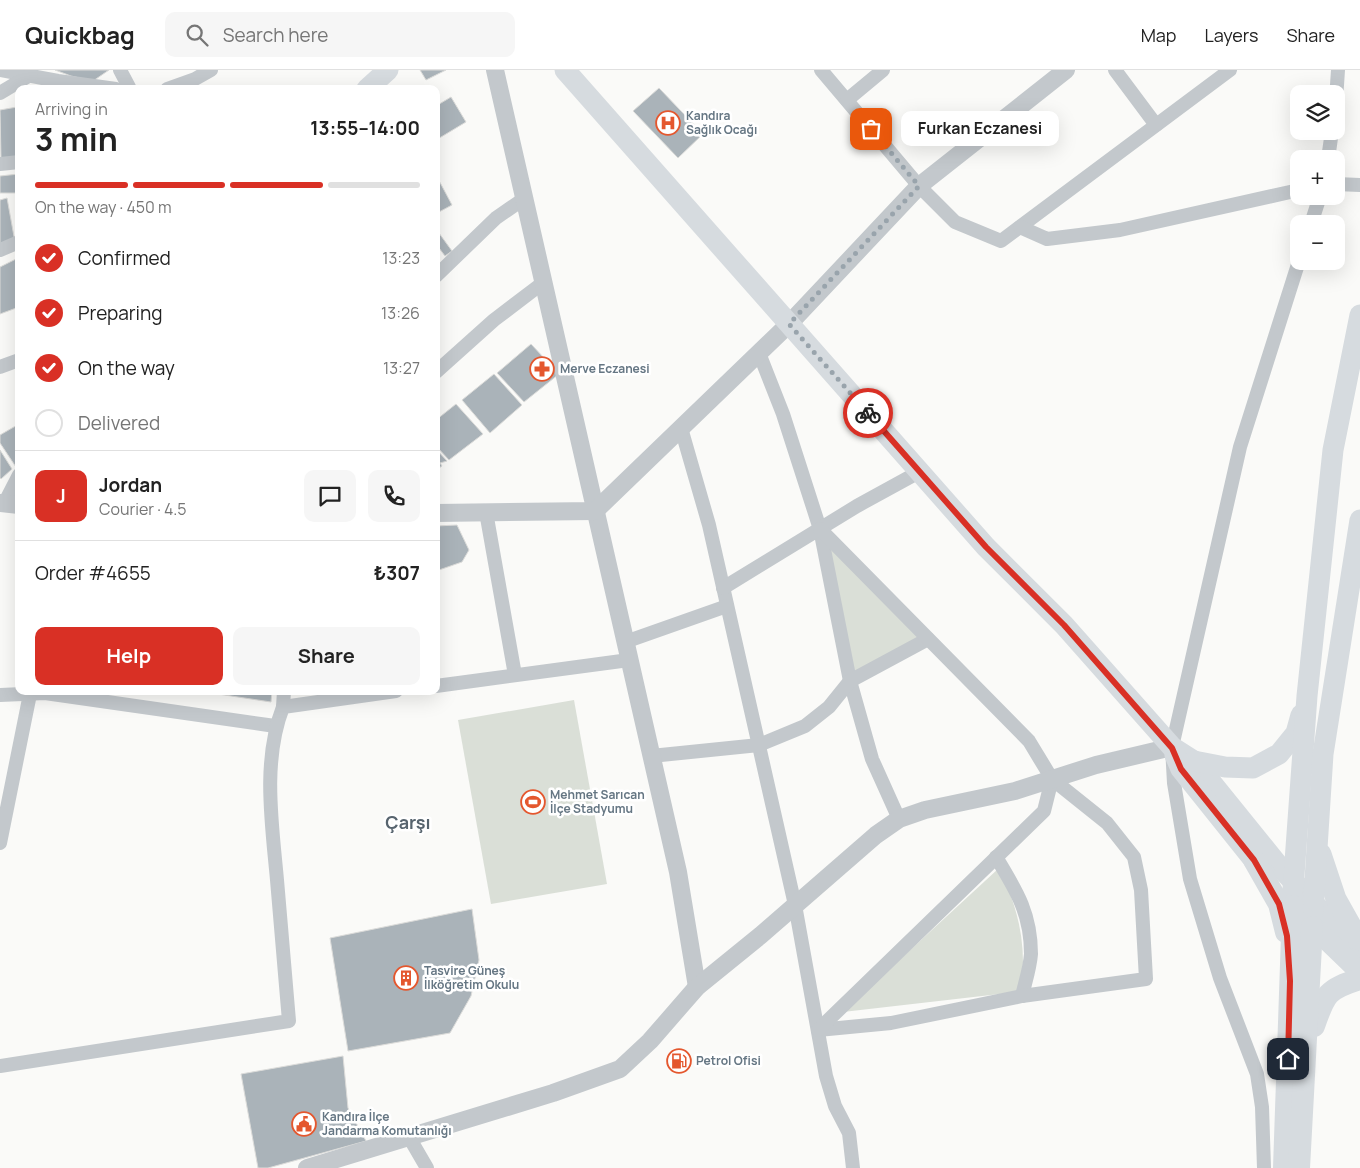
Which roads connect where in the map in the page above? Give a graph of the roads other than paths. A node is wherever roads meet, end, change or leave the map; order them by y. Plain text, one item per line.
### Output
1 (0, 70) edge
2 (120, 70) edge
3 (210, 70) edge
4 (388, 70) edge
5 (495, 70) edge
6 (565, 70) edge
7 (821, 70) edge
8 (883, 70) edge
9 (1066, 70) edge
10 (1115, 70) edge
11 (1230, 70) edge
12 (1338, 70) edge
13 (32, 78) edge
14 (17, 85) edge
15 (87, 85) edge
16 (128, 85) edge
17 (178, 85) edge
18 (371, 85) edge
19 (1337, 85) edge
20 (15, 86) edge
21 (0, 93) edge
22 (847, 100) junction
23 (1156, 125) junction
24 (15, 162) edge
25 (0, 164) edge
26 (1345, 184) edge
27 (1360, 185) edge
28 (919, 186) junction
29 (1290, 192) edge
30 (525, 198) junction
31 (1020, 227) junction
32 (15, 244) edge
33 (0, 250) edge
34 (440, 268) edge
35 (1296, 270) edge
36 (544, 282) junction
37 (1360, 315) edge
38 (789, 324) junction
39 (759, 353) junction
40 (15, 361) edge
41 (0, 367) edge
42 (440, 368) edge
43 (681, 428) junction
44 (919, 472) junction
45 (15, 486) edge
46 (8, 504) edge
47 (595, 511) junction
48 (486, 512) junction
49 (440, 513) edge
50 (1360, 520) edge
51 (820, 528) junction
52 (724, 588) junction
53 (727, 606) junction
54 (928, 639) junction
55 (625, 642) junction
56 (629, 660) junction
57 (515, 675) junction
58 (850, 680) junction
59 (440, 685) edge
60 (15, 694) edge
61 (0, 695) edge
62 (30, 695) edge
63 (65, 695) edge
64 (284, 695) edge
65 (366, 695) edge
66 (1307, 696) junction
67 (283, 706) junction
68 (275, 726) junction
69 (759, 745) junction
70 (1172, 748) junction
71 (651, 756) junction
72 (1194, 761) junction
73 (1052, 779) junction
74 (899, 819) junction
75 (1318, 842) junction
76 (0, 843) edge
77 (996, 857) junction
78 (1254, 860) junction
79 (1294, 882) junction
80 (1303, 905) junction
81 (795, 906) junction
82 (1312, 927) junction
83 (1360, 942) edge
84 (1360, 953) edge
85 (1360, 972) edge
86 (1360, 979) edge
87 (1290, 981) junction
88 (697, 987) junction
89 (1022, 996) junction
90 (818, 1030) junction
91 (1306, 1051) junction
92 (0, 1066) edge
93 (409, 1137) junction
94 (307, 1168) edge
95 (427, 1168) edge
96 (853, 1168) edge
97 (1264, 1168) edge
98 (1284, 1168) edge
99 (1300, 1168) edge

1 - 13 street
2 - 16 street
3 - 17 street
4 - 18 main road
5 - 30 street
6 - 38 main road
7 - 22 street
8 - 22 street
9 - 28 street
10 - 23 street
11 - 23 street
12 - 19 street
13 - 14 street
13 - 15 street
20 - 21 street
22 - 28 street
23 - 31 street
24 - 25 street
26 - 27 street
28 - 31 street
28 - 38 street
29 - 31 street
30 - 34 street
30 - 36 street
32 - 33 street
35 - 70 street
36 - 42 street
36 - 47 street
37 - 66 main road
38 - 39 street
38 - 44 main road
39 - 43 street
39 - 51 street
40 - 41 street
43 - 47 street
43 - 52 street
44 - 51 street
44 - 70 main road
45 - 46 street
47 - 48 street
47 - 55 street
48 - 49 street
48 - 57 street
50 - 75 main road
51 - 52 street
51 - 54 street
51 - 58 street
52 - 53 street
53 - 55 street
53 - 69 street
54 - 58 street
54 - 73 street
55 - 56 street
56 - 57 street
56 - 71 street
57 - 59 street
58 - 69 street
58 - 74 street
60 - 61 street
62 - 76 street
63 - 68 street
64 - 67 street
65 - 67 street
66 - 72 main road
66 - 79 main road
67 - 68 street
68 - 92 street
69 - 71 street
69 - 81 street
70 - 72 main road
70 - 73 street
70 - 78 main road
70 - 97 street
71 - 88 street
72 - 79 main road
73 - 74 street
73 - 77 street
73 - 89 street
74 - 81 street
75 - 80 main road
75 - 83 main road
77 - 89 street
77 - 90 street
78 - 80 main road
78 - 87 highway
79 - 80 main road
80 - 82 main road
80 - 84 main road
80 - 87 highway
81 - 88 street
81 - 90 street
82 - 85 main road
82 - 91 highway
86 - 91 highway
87 - 98 highway
88 - 93 street
89 - 90 street
90 - 96 street
91 - 99 highway
93 - 94 street
93 - 95 street

